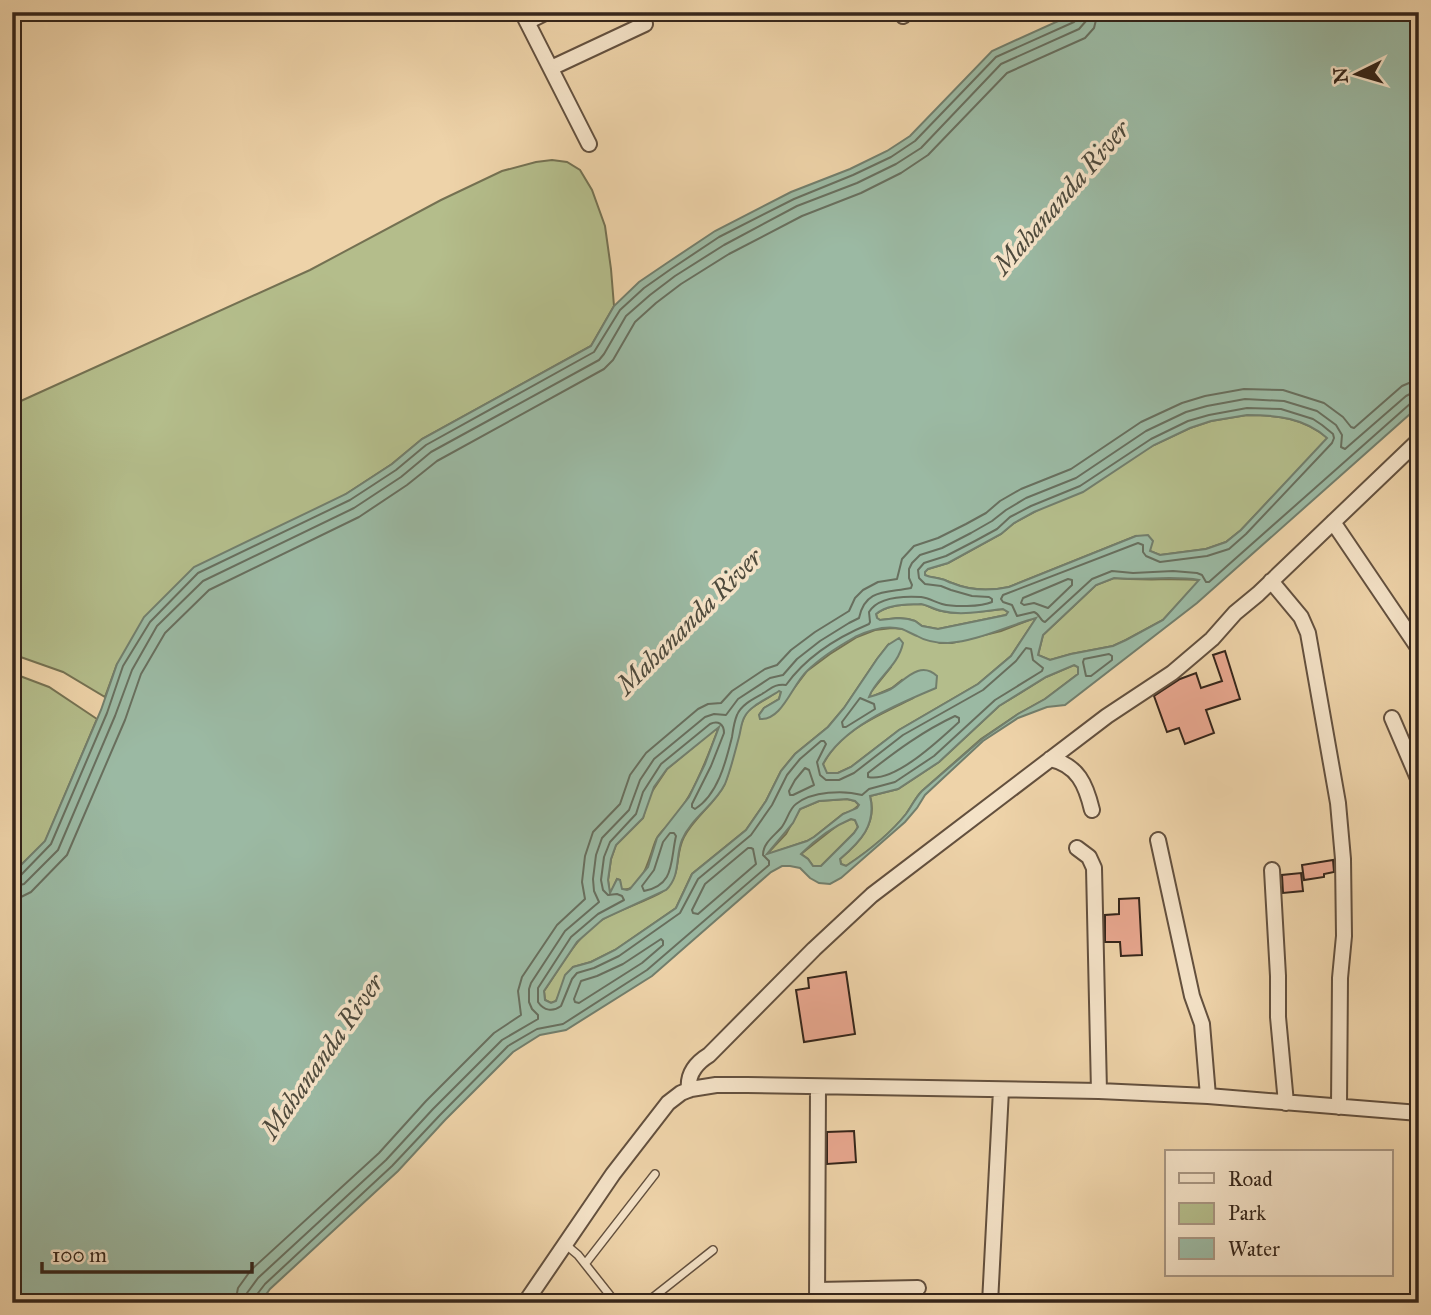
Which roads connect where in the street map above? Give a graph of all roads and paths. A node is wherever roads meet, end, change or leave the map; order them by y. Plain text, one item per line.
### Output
1 (547, 12) edge
2 (525, 17) edge
3 (645, 24) dead end
4 (551, 68) junction
5 (589, 144) dead end
6 (1419, 440) edge
7 (1333, 522) junction
8 (1271, 581) junction
9 (1419, 649) edge
10 (1392, 718) dead end
11 (1050, 759) junction
12 (1419, 781) edge
13 (1092, 810) dead end
14 (1158, 840) dead end
15 (1077, 848) dead end
16 (1272, 870) dead end
17 (818, 1087) junction
18 (689, 1090) junction
19 (1001, 1090) junction
20 (1099, 1091) junction
21 (1208, 1096) junction
22 (1286, 1102) junction
23 (1339, 1107) junction
24 (1419, 1113) edge
25 (655, 1174) dead end
26 (565, 1244) junction
27 (713, 1250) dead end
28 (585, 1264) junction
29 (918, 1288) dead end
30 (817, 1296) edge
31 (525, 1303) edge
32 (616, 1303) edge
33 (646, 1303) edge
34 (990, 1303) edge

1 - 2 street
2 - 4 street
3 - 4 street
4 - 5 street
6 - 7 street
7 - 8 street
7 - 9 street
8 - 11 street
8 - 23 street
10 - 12 street
11 - 13 street
11 - 18 street
14 - 21 street
15 - 20 street
16 - 22 street
17 - 18 street
17 - 19 street
17 - 30 street
18 - 26 street
19 - 20 street
19 - 34 street
20 - 21 street
21 - 22 street
22 - 23 street
23 - 24 street
25 - 28 lane
26 - 28 lane
26 - 31 street
27 - 33 lane
28 - 32 lane
29 - 30 street

